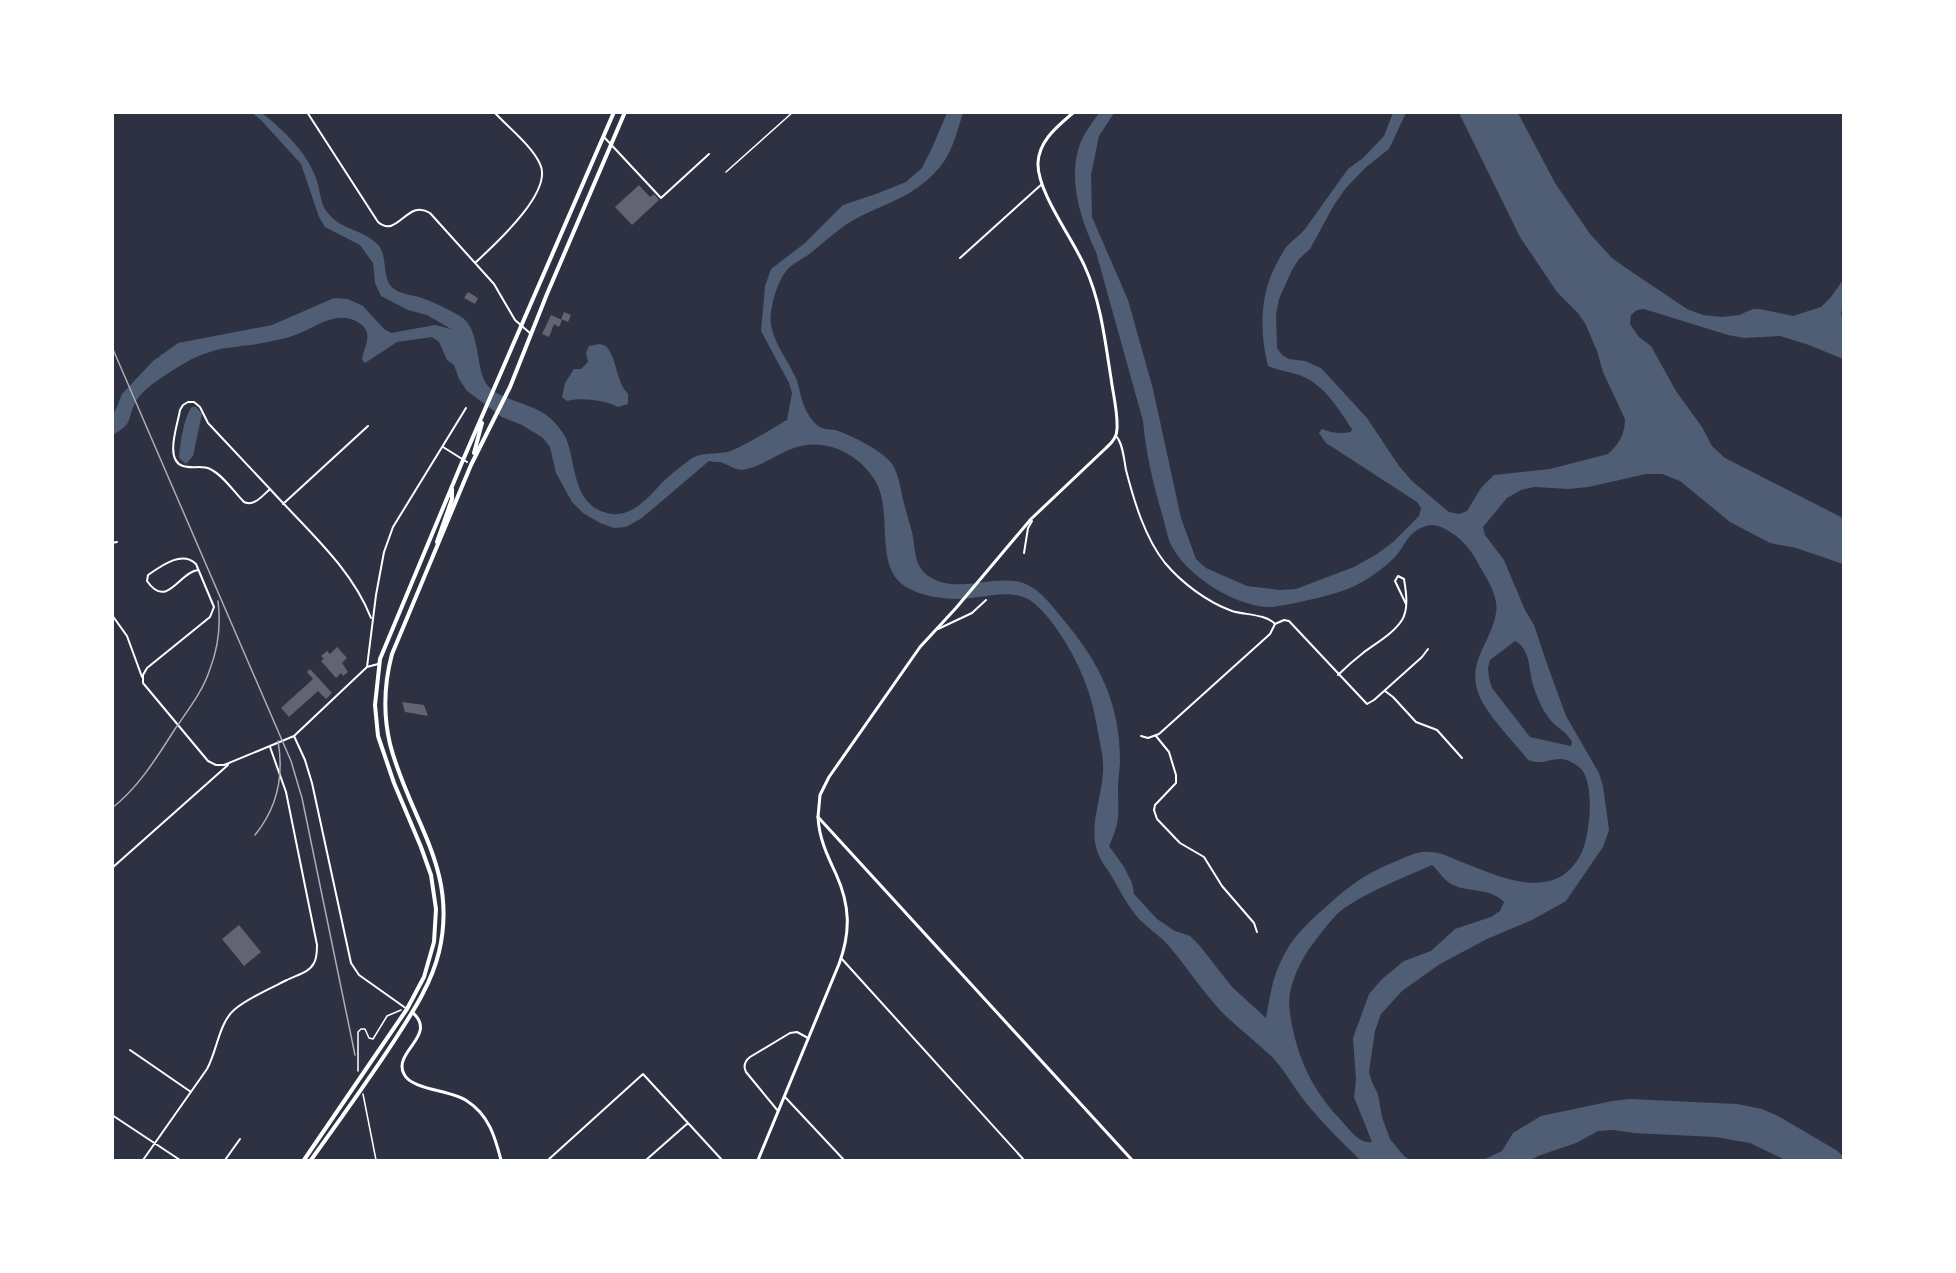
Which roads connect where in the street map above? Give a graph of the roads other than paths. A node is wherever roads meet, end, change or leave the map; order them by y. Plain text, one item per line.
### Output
1 (307, 112) edge
2 (494, 112) edge
3 (614, 112) edge
4 (625, 112) edge
5 (792, 112) edge
6 (1074, 112) edge
7 (604, 137) junction
8 (611, 144) junction
9 (709, 154) dead end
10 (726, 172) dead end
11 (1042, 184) junction
12 (960, 258) dead end
13 (475, 263) junction
14 (522, 326) junction
15 (531, 334) junction
16 (466, 408) dead end
17 (482, 417) junction
18 (368, 426) dead end
19 (1116, 435) junction
20 (443, 447) junction
21 (467, 462) junction
22 (452, 486) junction
23 (270, 489) junction
24 (283, 504) junction
25 (1034, 516) junction
26 (436, 549) junction
27 (1024, 553) dead end
28 (198, 570) junction
29 (986, 600) dead end
30 (1406, 604) junction
31 (112, 615) edge
32 (372, 624) junction
33 (1275, 624) junction
34 (928, 637) junction
35 (1428, 649) dead end
36 (378, 664) junction
37 (367, 667) junction
38 (1338, 675) junction
39 (143, 682) junction
40 (1385, 691) junction
41 (294, 736) junction
42 (1141, 736) dead end
43 (1156, 736) junction
44 (270, 747) junction
45 (1462, 758) dead end
46 (233, 761) junction
47 (818, 817) junction
48 (112, 868) edge
49 (1257, 932) dead end
50 (841, 958) junction
51 (407, 1009) junction
52 (412, 1013) junction
53 (808, 1038) junction
54 (130, 1050) dead end
55 (191, 1092) junction
56 (784, 1096) junction
57 (778, 1111) junction
58 (112, 1115) edge
59 (688, 1123) junction
60 (240, 1139) dead end
61 (155, 1144) junction
62 (143, 1161) edge
63 (180, 1161) edge
64 (225, 1161) edge
65 (304, 1161) edge
66 (311, 1161) edge
67 (501, 1161) edge
68 (548, 1161) edge
69 (646, 1161) edge
70 (722, 1161) edge
71 (758, 1161) edge
72 (844, 1161) edge
73 (1024, 1161) edge
74 (1132, 1161) edge

1 - 13 street
2 - 13 street
3 - 7 highway
4 - 8 highway
5 - 10 lane
6 - 11 main road
7 - 8 street
7 - 14 highway
8 - 9 street
8 - 15 highway
11 - 12 street
11 - 19 main road
13 - 14 street
14 - 15 street
14 - 17 highway
15 - 21 highway
16 - 20 street
17 - 21 highway
17 - 21 highway
18 - 24 street
19 - 25 main road
19 - 33 street
20 - 21 street
20 - 32 street
21 - 22 highway
21 - 26 highway
22 - 26 highway
22 - 36 highway
23 - 23 street
23 - 24 street
24 - 32 street
25 - 27 street
25 - 34 main road
26 - 52 highway
28 - 28 street
28 - 39 street
29 - 34 street
30 - 30 street
30 - 38 street
31 - 39 street
32 - 37 street
33 - 38 street
33 - 43 street
34 - 47 main road
35 - 40 street
36 - 37 street
36 - 51 highway
37 - 41 street
38 - 40 street
39 - 46 street
40 - 45 street
41 - 44 street
41 - 51 street
42 - 43 street
43 - 49 street
44 - 46 street
44 - 55 street
46 - 48 street
47 - 50 main road
47 - 74 main road
50 - 53 main road
50 - 73 street
51 - 52 main road
51 - 65 highway
52 - 66 highway
52 - 67 main road
53 - 56 main road
53 - 57 street
54 - 55 street
55 - 61 street
56 - 57 main road
56 - 72 street
57 - 71 main road
58 - 61 street
59 - 68 street
59 - 69 street
59 - 70 street
60 - 64 street
61 - 62 street
61 - 63 street

